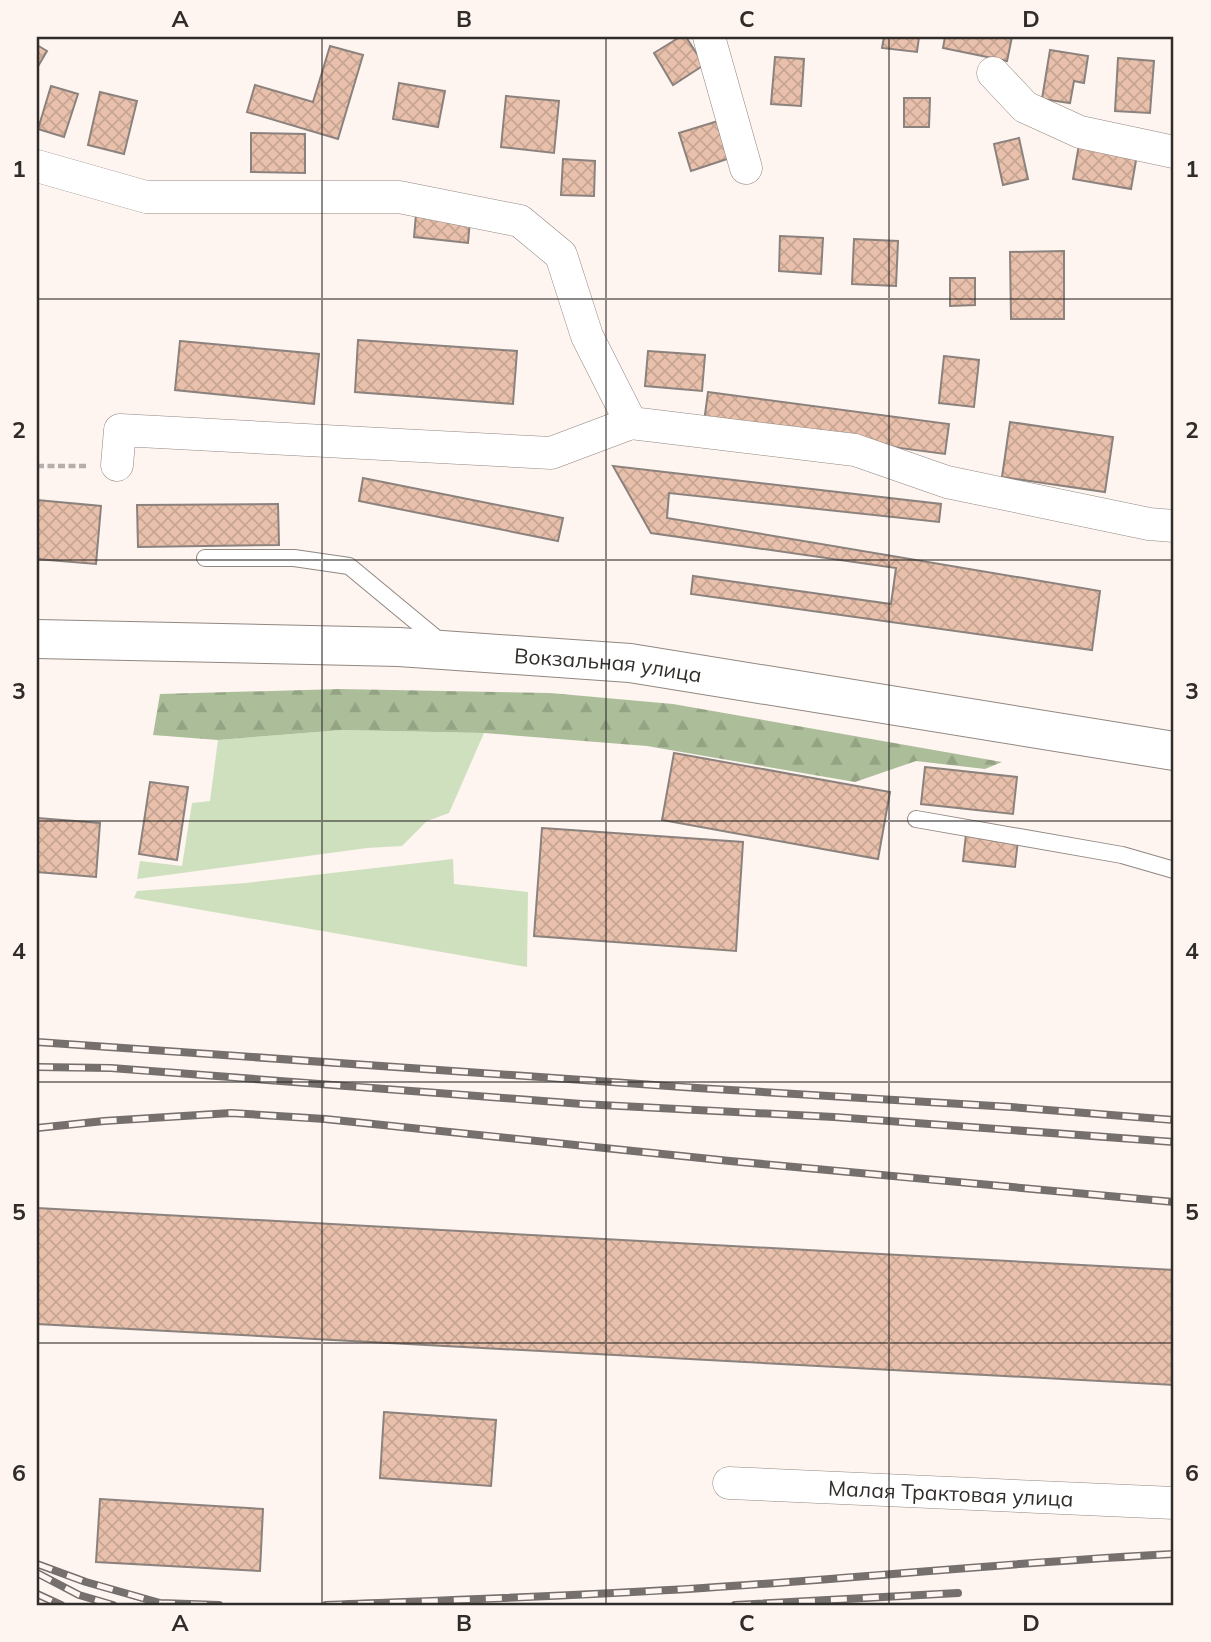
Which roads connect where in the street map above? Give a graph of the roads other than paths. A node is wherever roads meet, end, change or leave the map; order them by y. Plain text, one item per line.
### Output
1 (709, 37) edge
2 (993, 73) dead end
3 (1174, 152) edge
4 (37, 166) edge
5 (746, 168) dead end
6 (631, 423) junction
7 (117, 465) road end
8 (1174, 526) edge
9 (205, 558) dead end
10 (37, 639) edge
11 (452, 651) junction
12 (1174, 751) edge
13 (916, 819) dead end
14 (1174, 870) edge
15 (729, 1483) dead end
16 (1174, 1503) edge

1 - 5 street
2 - 3 street
4 - 6 street
6 - 7 street
6 - 8 street
9 - 11 lane
10 - 11 street, Вокзальная улица
11 - 12 street, Вокзальная улица
13 - 14 lane
15 - 16 street, Малая Трактовая улица

